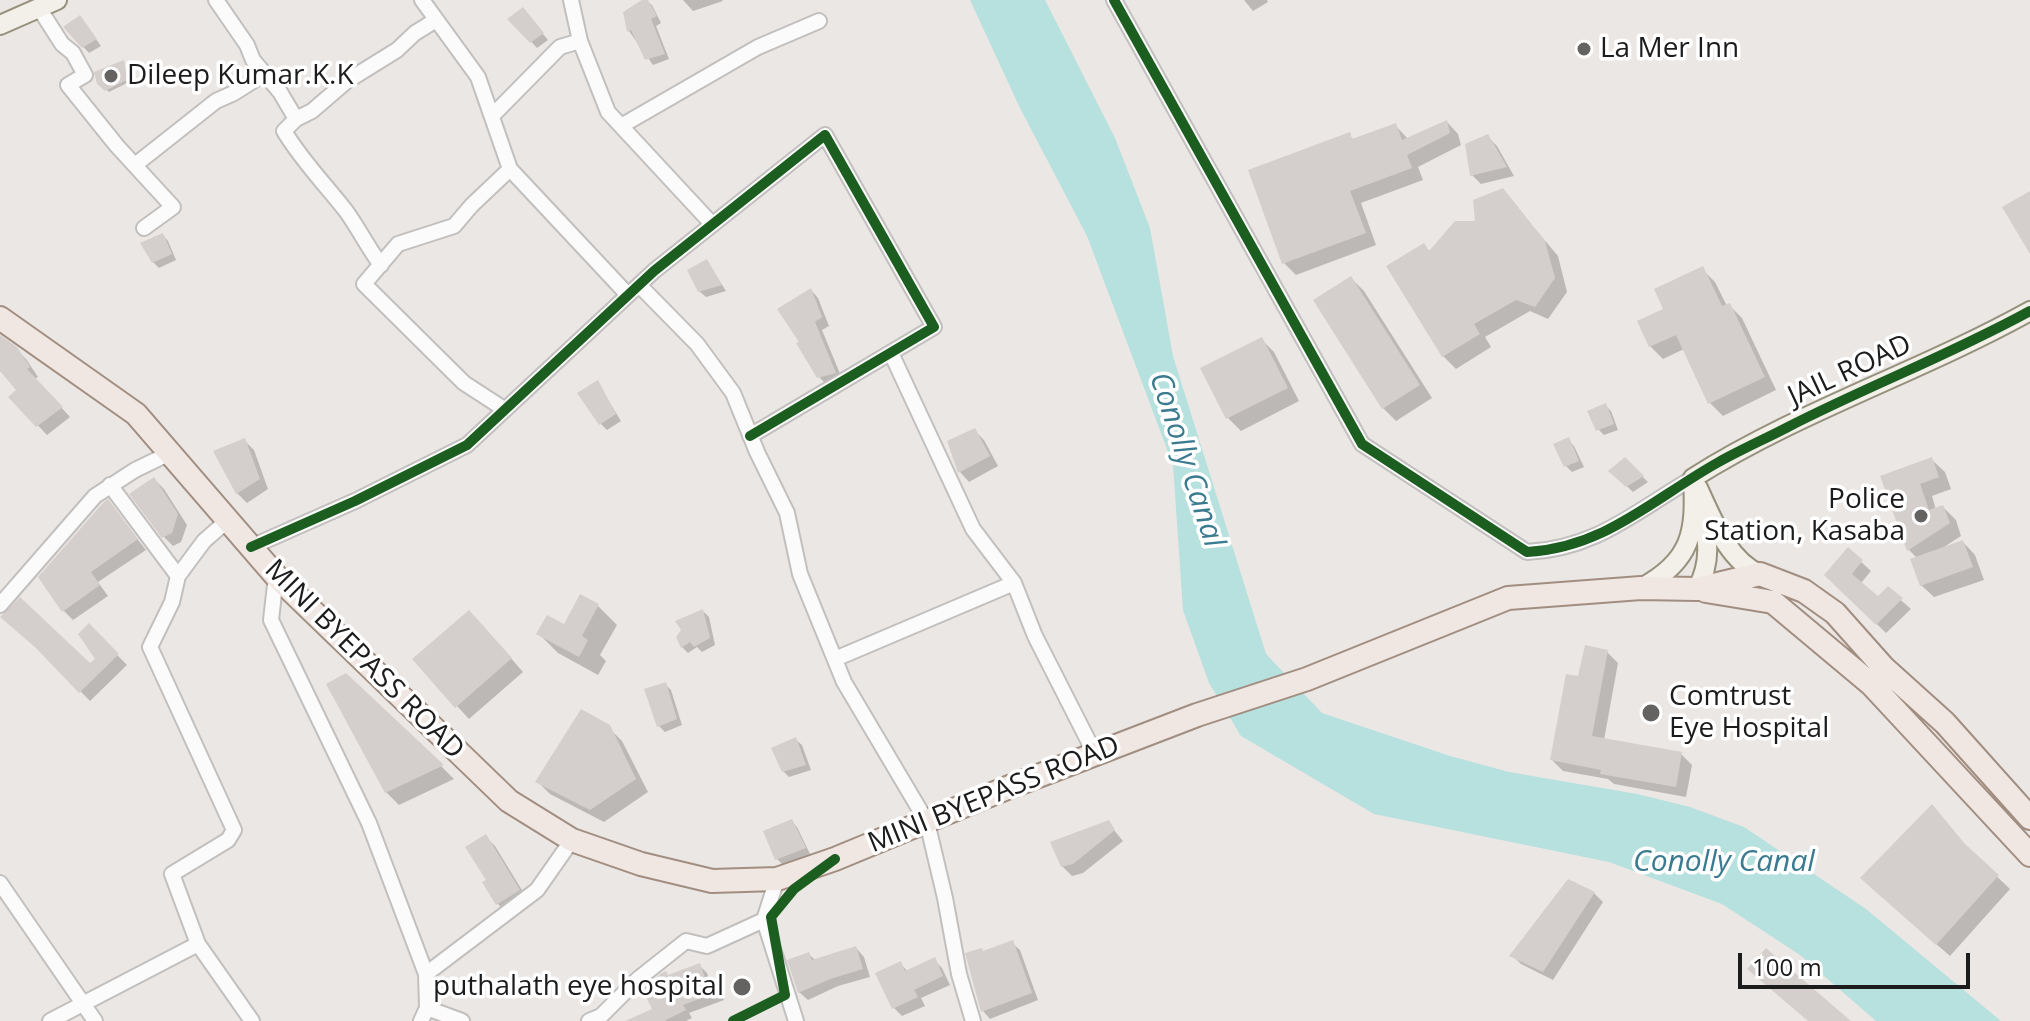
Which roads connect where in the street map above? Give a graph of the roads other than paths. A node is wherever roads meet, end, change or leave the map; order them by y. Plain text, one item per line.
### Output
1 (216, 0) edge
2 (422, 0) edge
3 (571, 0) edge
4 (1114, 0) edge
5 (48, 4) edge
6 (436, 20) junction
7 (819, 21) dead end
8 (0, 25) edge
9 (580, 41) junction
10 (264, 74) junction
11 (492, 116) junction
12 (296, 119) junction
13 (621, 126) junction
14 (135, 165) junction
15 (510, 169) junction
16 (712, 224) junction
17 (144, 228) dead end
18 (381, 265) junction
19 (633, 290) junction
20 (2030, 311) edge
21 (0, 318) edge
22 (891, 353) junction
23 (504, 409) junction
24 (750, 436) junction
25 (168, 454) junction
26 (1693, 478) junction
27 (110, 485) junction
28 (228, 520) junction
29 (251, 547) junction
30 (1760, 574) junction
31 (178, 576) junction
32 (276, 576) junction
33 (1014, 583) junction
34 (1641, 588) junction
35 (1697, 589) junction
36 (0, 605) edge
37 (835, 659) junction
38 (1095, 754) junction
39 (2030, 818) edge
40 (927, 822) junction
41 (572, 840) junction
42 (2030, 855) edge
43 (777, 879) junction
44 (0, 883) edge
45 (764, 920) junction
46 (198, 944) junction
47 (426, 974) junction
48 (80, 1003) junction
49 (424, 1015) edge
50 (598, 1019) edge
51 (50, 1021) edge
52 (95, 1021) edge
53 (252, 1021) edge
54 (462, 1021) edge
55 (796, 1021) edge
56 (973, 1021) edge

1 - 10 street
2 - 6 street
3 - 9 street
4 - 26 street
5 - 8 street
5 - 14 street
6 - 11 street
6 - 12 street
7 - 13 street
9 - 11 street
9 - 13 street
10 - 12 street
10 - 14 street
11 - 15 street
12 - 18 street
13 - 16 street
14 - 17 street
15 - 18 street
15 - 19 street
16 - 19 street
16 - 22 street
18 - 23 street
19 - 23 street
19 - 24 street
20 - 26 street, JAIL ROAD
21 - 25 main road, MINI BYEPASS ROAD
22 - 24 street
22 - 33 street
23 - 29 street
24 - 37 street
25 - 27 street
25 - 28 main road, MINI BYEPASS ROAD
26 - 30 street
26 - 34 street
26 - 35 street
27 - 31 street
27 - 36 street
28 - 29 main road, MINI BYEPASS ROAD
28 - 31 street
29 - 32 main road, MINI BYEPASS ROAD
30 - 35 main road, MINI BYEPASS ROAD
30 - 39 main road
31 - 46 street
32 - 41 main road, MINI BYEPASS ROAD
32 - 47 street
33 - 37 street
33 - 38 street
34 - 35 main road, MINI BYEPASS ROAD
34 - 38 main road, MINI BYEPASS ROAD
35 - 42 main road
37 - 40 street
38 - 40 main road, MINI BYEPASS ROAD
40 - 43 main road, MINI BYEPASS ROAD
40 - 56 street
41 - 43 main road, MINI BYEPASS ROAD
41 - 47 street
43 - 45 street
44 - 48 street
45 - 50 street
45 - 55 street
46 - 48 street
46 - 53 street
47 - 49 street
48 - 51 street
48 - 52 street
49 - 54 street

